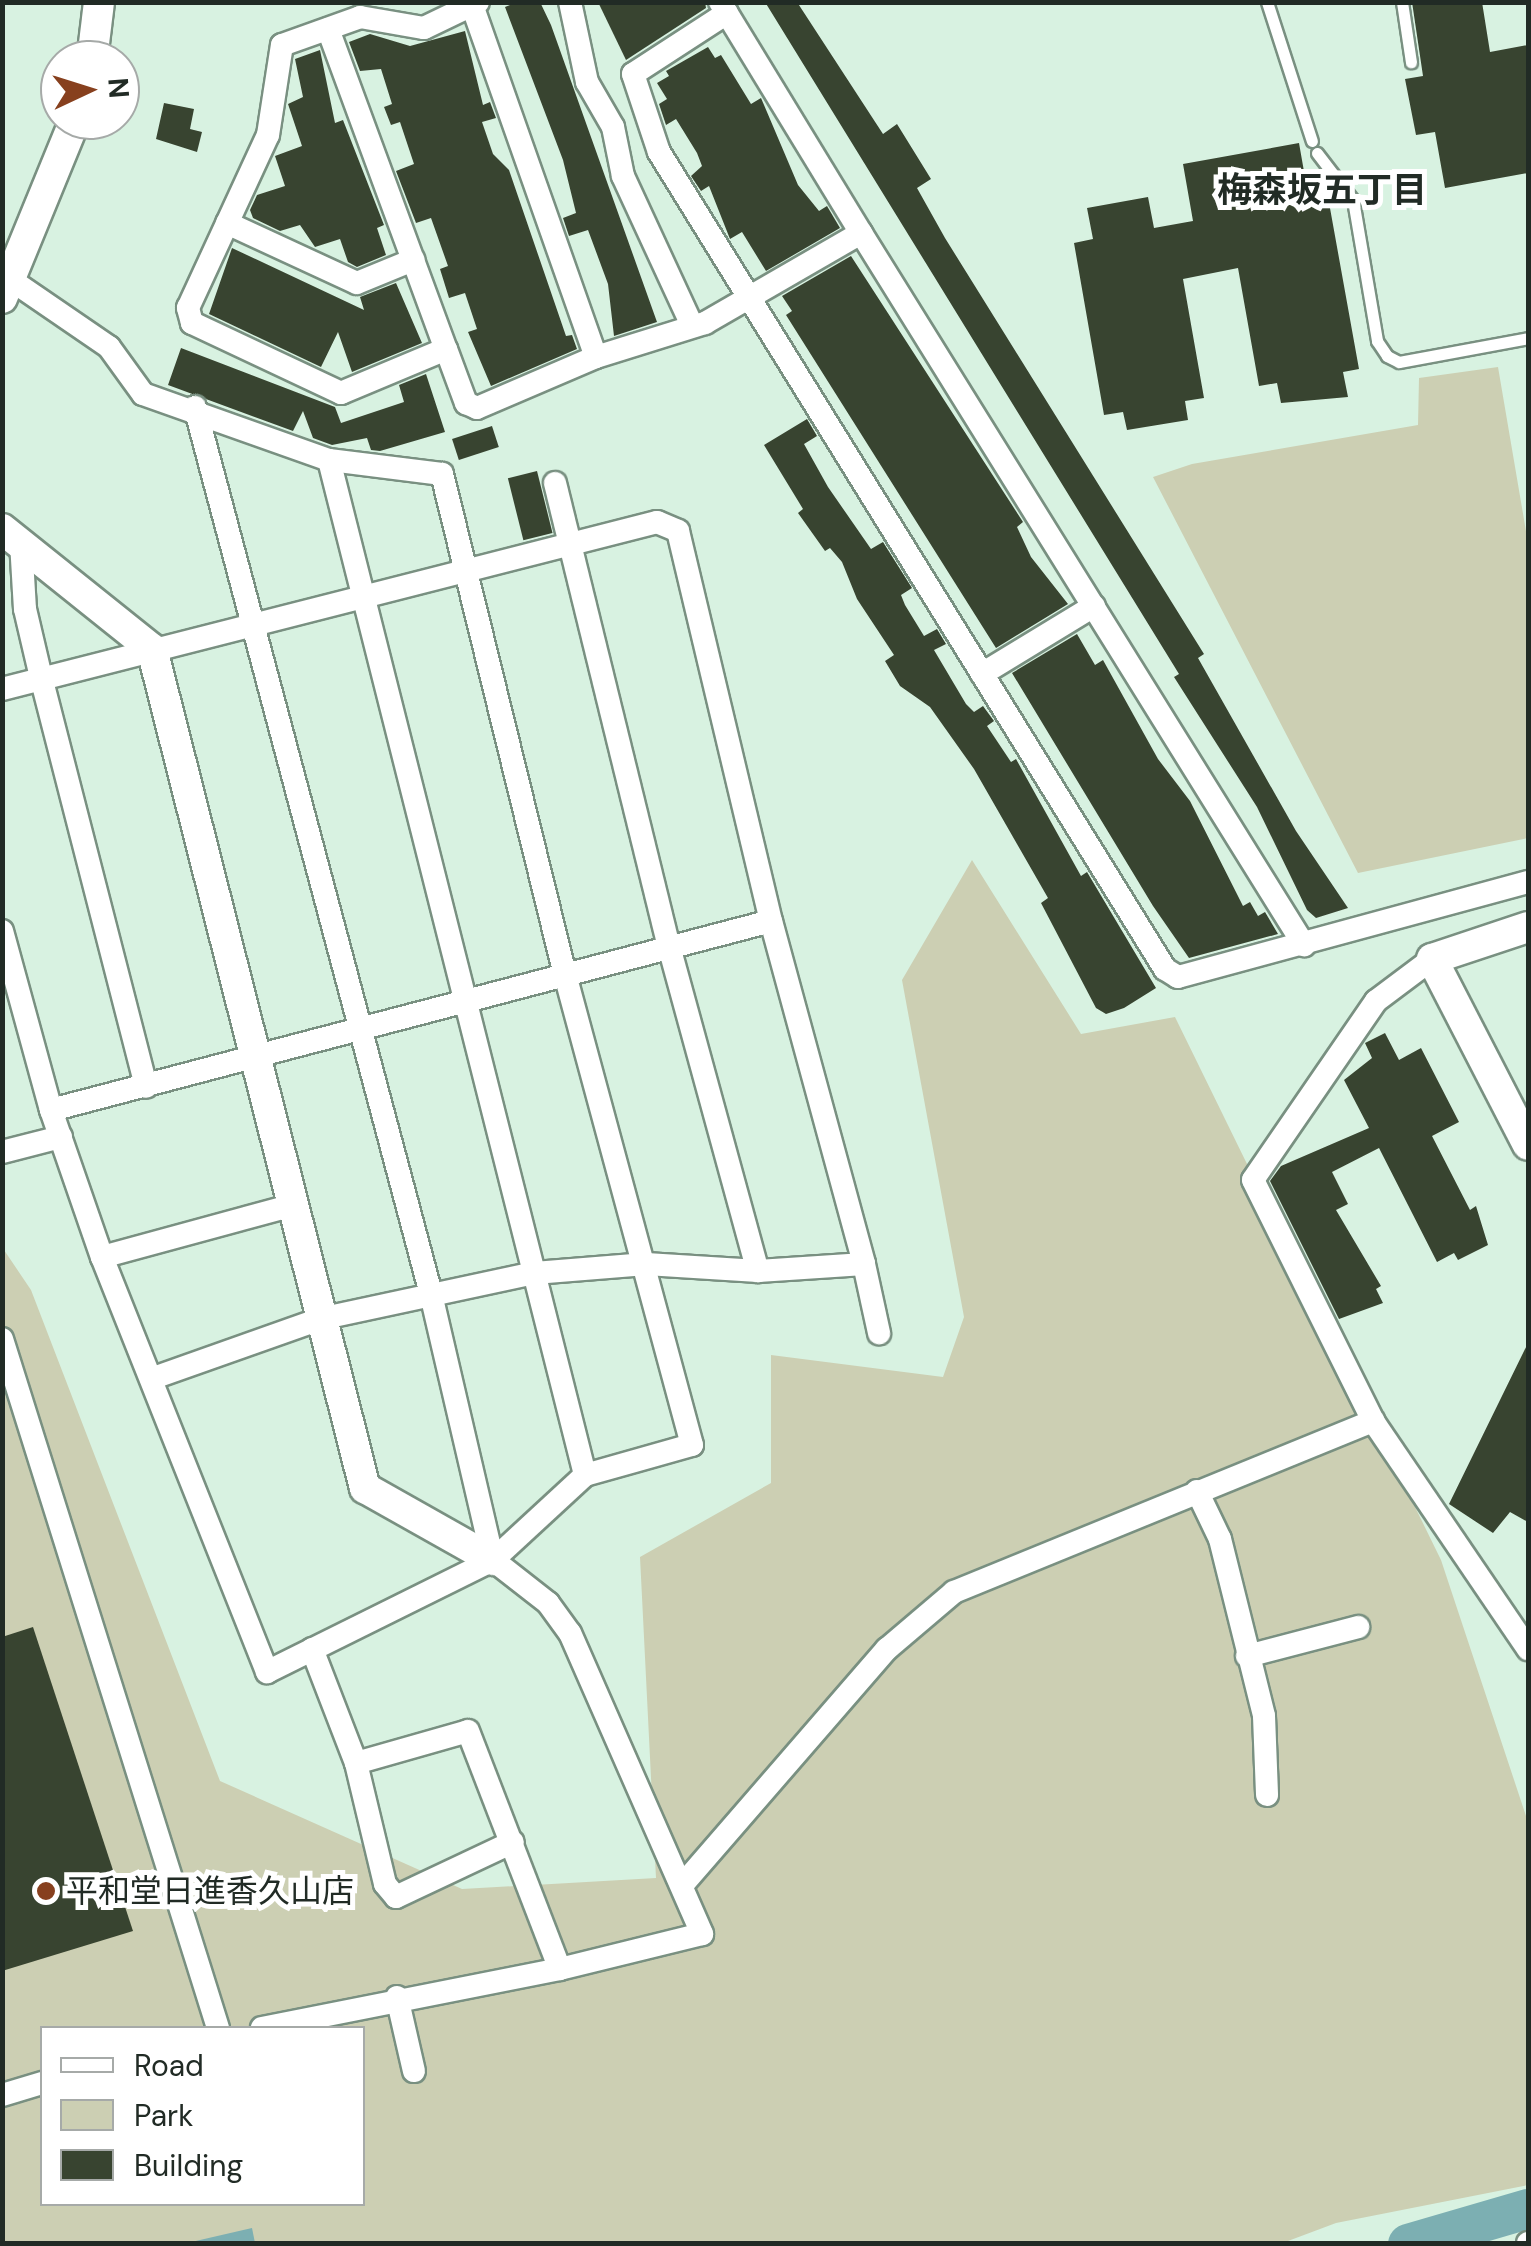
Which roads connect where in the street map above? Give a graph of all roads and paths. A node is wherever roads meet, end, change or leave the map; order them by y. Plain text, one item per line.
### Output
1 (99, 2) edge
2 (570, 2) edge
3 (1268, 2) edge
4 (1402, 2) edge
5 (475, 4) edge
6 (724, 8) edge
7 (328, 29) junction
8 (94, 40) edge
9 (1411, 62) dead end
10 (67, 140) edge
11 (678, 186) junction
12 (643, 208) junction
13 (227, 223) junction
14 (861, 233) junction
15 (413, 260) junction
16 (6, 289) edge
17 (746, 299) junction
18 (692, 325) junction
19 (1528, 338) edge
20 (446, 350) junction
21 (596, 358) junction
22 (194, 407) junction
23 (330, 460) junction
24 (555, 482) dead end
25 (12, 536) edge
26 (571, 544) junction
27 (462, 568) junction
28 (360, 595) junction
29 (1094, 606) junction
30 (256, 627) junction
31 (152, 649) junction
32 (982, 674) junction
33 (41, 677) junction
34 (2, 689) edge
35 (1528, 882) edge
36 (771, 921) junction
37 (1528, 927) edge
38 (2, 931) edge
39 (1304, 945) junction
40 (670, 950) junction
41 (1432, 959) junction
42 (565, 975) junction
43 (463, 1002) junction
44 (358, 1028) junction
45 (253, 1056) junction
46 (146, 1087) junction
47 (52, 1110) junction
48 (61, 1137) junction
49 (1528, 1144) edge
50 (2, 1152) edge
51 (290, 1206) junction
52 (102, 1257) junction
53 (646, 1264) junction
54 (864, 1264) junction
55 (758, 1271) junction
56 (534, 1273) junction
57 (430, 1290) junction
58 (320, 1318) junction
59 (879, 1332) dead end
60 (2, 1339) edge
61 (153, 1378) junction
62 (1373, 1421) junction
63 (585, 1475) junction
64 (1197, 1491) junction
65 (493, 1560) junction
66 (1358, 1627) dead end
67 (1528, 1648) edge
68 (312, 1649) junction
69 (1247, 1656) junction
70 (356, 1763) junction
71 (1267, 1795) dead end
72 (512, 1842) junction
73 (684, 1883) junction
74 (560, 1969) junction
75 (396, 1997) junction
76 (217, 2026) edge
77 (271, 2026) edge
78 (414, 2071) dead end
79 (40, 2085) edge
80 (2, 2095) edge

1 - 8 street
2 - 12 street
3 - 19 lane
4 - 9 lane
5 - 7 street
5 - 21 street
6 - 11 street
6 - 14 street
7 - 13 street
7 - 15 street
10 - 16 street
11 - 12 street
11 - 17 street
12 - 18 street
13 - 15 street
13 - 20 street
14 - 17 street
14 - 29 street
15 - 20 street
16 - 22 street
17 - 18 street
17 - 32 street
18 - 21 street
20 - 21 street
22 - 23 street
22 - 30 street
23 - 27 street
23 - 28 street
24 - 26 street
25 - 31 street
25 - 33 street
26 - 27 street
26 - 36 street
26 - 40 street
27 - 28 street
27 - 42 street
28 - 30 street
28 - 43 street
29 - 32 street
29 - 39 street
30 - 31 street
30 - 44 street
31 - 33 street
31 - 45 street
32 - 39 street
33 - 34 street
33 - 46 street
35 - 39 street
36 - 40 street
36 - 54 street
37 - 41 street
38 - 47 street
40 - 42 street
40 - 55 street
41 - 49 street
41 - 62 street
42 - 43 street
42 - 53 street
43 - 44 street
43 - 56 street
44 - 45 street
44 - 57 street
45 - 46 street
45 - 51 street
46 - 47 street
47 - 48 street
48 - 50 street
48 - 52 street
51 - 52 street
51 - 58 street
52 - 61 street
53 - 55 street
53 - 56 street
53 - 63 street
54 - 55 street
54 - 59 street
56 - 57 street
56 - 63 street
57 - 58 street
57 - 65 street
58 - 61 street
58 - 65 street
60 - 76 street
61 - 68 street
62 - 64 street
62 - 67 street
63 - 65 street
64 - 69 street
64 - 73 street
65 - 68 street
65 - 73 street
66 - 69 street
68 - 70 street
69 - 71 street
70 - 72 street
70 - 72 street
72 - 74 street
73 - 74 street
74 - 75 street
75 - 77 street
75 - 78 street
79 - 80 street

